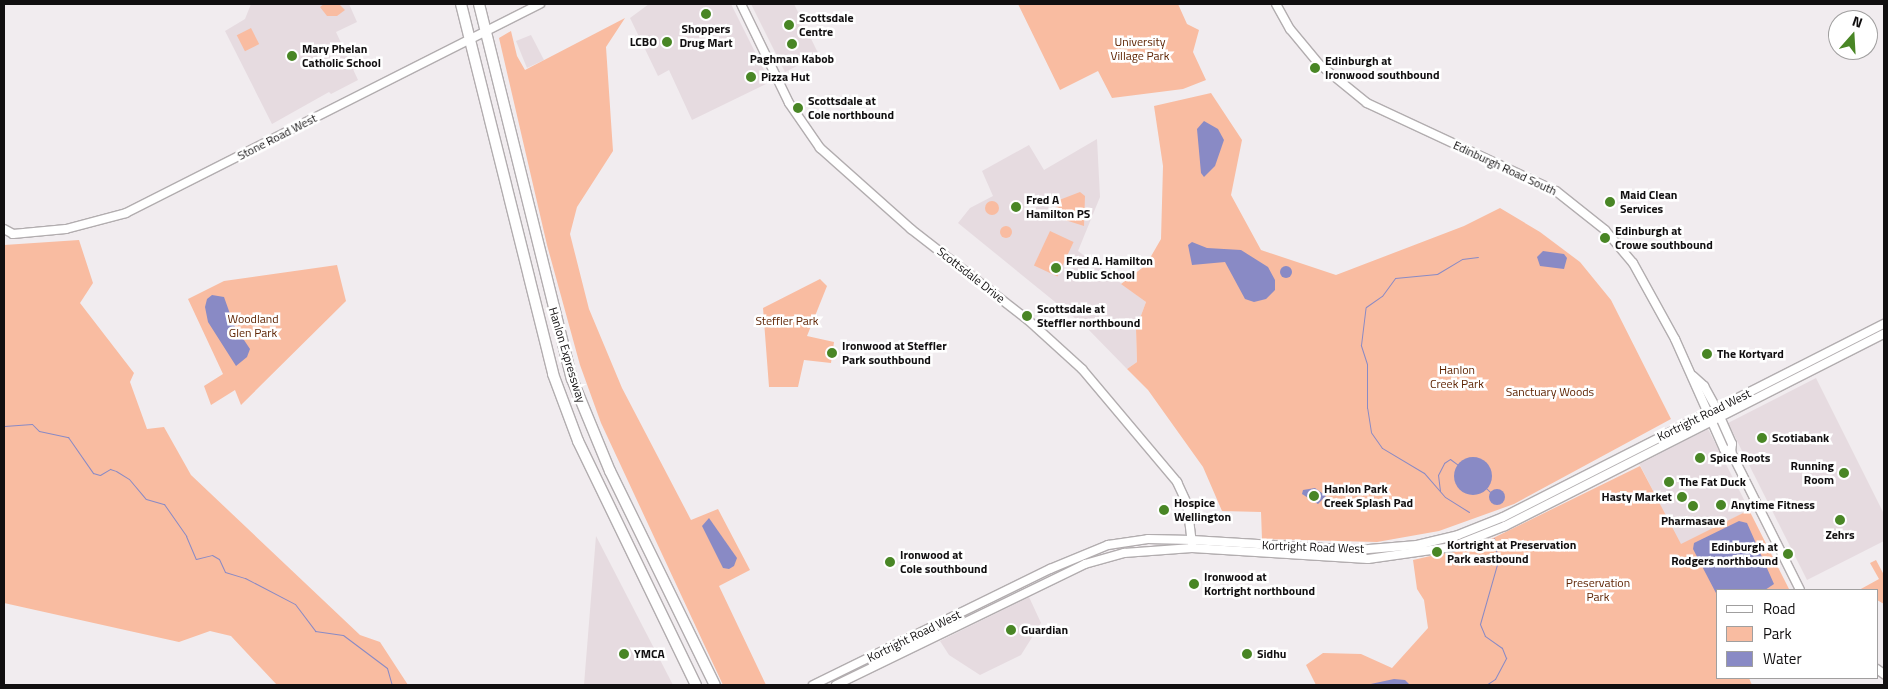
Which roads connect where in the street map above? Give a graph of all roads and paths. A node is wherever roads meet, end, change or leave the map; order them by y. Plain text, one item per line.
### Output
1 (461, 4) edge
2 (479, 4) edge
3 (540, 4) edge
4 (741, 4) edge
5 (1276, 4) edge
6 (486, 30) junction
7 (470, 38) junction
8 (4, 230) edge
9 (1884, 324) edge
10 (1884, 334) edge
11 (1694, 376) junction
12 (1716, 408) junction
13 (1707, 413) junction
14 (1720, 418) junction
15 (1711, 422) junction
16 (1731, 452) junction
17 (1192, 540) junction
18 (1192, 548) junction
19 (1800, 589) edge
20 (696, 685) edge
21 (715, 685) edge
22 (813, 685) edge
23 (836, 685) edge

1 - 7 highway, Hanlon Expressway
2 - 6 highway, Hanlon Expressway
3 - 6 street, Stone Road West
4 - 17 street, Scottsdale Drive
5 - 11 street, Edinburgh Road South
6 - 7 street, Stone Road West
6 - 21 highway, Hanlon Expressway
7 - 8 street, Stone Road West
7 - 20 highway, Hanlon Expressway
9 - 12 street, Kortright Road West
10 - 14 street, Kortright Road West
11 - 12 street, Edinburgh Road South
11 - 13 street, Edinburgh Road South
12 - 13 street, Kortright Road West
12 - 14 street, Edinburgh Road South
13 - 15 street, Edinburgh Road South
13 - 17 street, Kortright Road West
14 - 15 street, Kortright Road West
14 - 16 street, Edinburgh Road South
15 - 16 street, Edinburgh Road South
15 - 18 street, Kortright Road West
16 - 19 street, Edinburgh Road South
17 - 18 street, Scottsdale Drive
17 - 22 street, Kortright Road West
18 - 23 street, Kortright Road West

